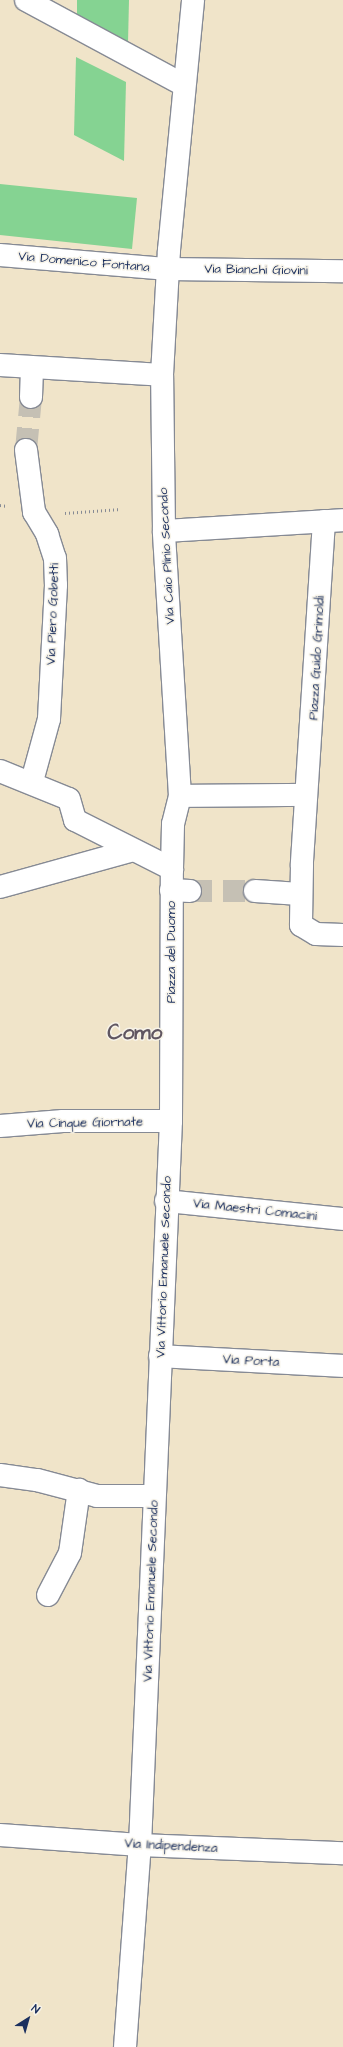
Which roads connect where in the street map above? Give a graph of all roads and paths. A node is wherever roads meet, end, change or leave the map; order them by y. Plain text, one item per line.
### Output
1 (26, 0) edge
2 (193, 0) edge
3 (184, 84) junction
4 (0, 255) edge
5 (168, 269) junction
6 (343, 271) edge
7 (0, 365) edge
8 (32, 368) junction
9 (162, 375) junction
10 (31, 397) tunnel mouth
11 (26, 450) tunnel mouth
12 (121, 509) dead end
13 (334, 520) edge
14 (39, 521) junction
15 (164, 531) junction
16 (0, 771) edge
17 (32, 781) junction
18 (306, 795) junction
19 (180, 796) junction
20 (173, 841) joint
21 (133, 850) junction
22 (178, 883) junction
23 (0, 887) edge
24 (255, 891) tunnel mouth
25 (300, 894) junction
26 (343, 935) edge
27 (0, 1126) edge
28 (170, 1128) junction
29 (166, 1201) junction
30 (343, 1219) edge
31 (160, 1356) junction
32 (343, 1366) edge
33 (0, 1476) edge
34 (79, 1490) junction
35 (154, 1496) junction
36 (48, 1595) dead end
37 (0, 1835) edge
38 (140, 1845) junction
39 (343, 1853) edge
40 (125, 2047) edge

1 - 3 street
2 - 3 street, Via Caio Plinio Secondo
3 - 5 street, Via Caio Plinio Secondo
4 - 5 street, Via Domenico Fontana
5 - 6 street, Via Bianchi Giovini
5 - 9 street, Via Caio Plinio Secondo
7 - 8 street
8 - 9 street
8 - 10 street
9 - 15 street, Via Caio Plinio Secondo
11 - 14 street, Via Piero Gobetti
12 - 14 path
13 - 15 street
13 - 18 street, Piazza Guido Grimoldi
14 - 17 street, Via Piero Gobetti
15 - 19 street, Via Caio Plinio Secondo
16 - 17 street
17 - 21 street
18 - 19 street
18 - 25 street, Piazza Guido Grimoldi
19 - 20 street, Via Caio Plinio Secondo
20 - 22 street, Piazza del Duomo
21 - 22 street
21 - 23 street
22 - 28 street, Piazza del Duomo
24 - 25 street
25 - 26 street, Piazza Guido Grimoldi
27 - 28 street, Via Cinque Giornate
28 - 29 street, Via Vittorio Emanuele Secondo
29 - 30 street, Via Maestri Comacini
29 - 31 street, Via Vittorio Emanuele Secondo
31 - 32 street, Via Porta
31 - 35 street, Via Vittorio Emanuele Secondo
33 - 34 street
34 - 35 street
34 - 36 street
35 - 38 street, Via Vittorio Emanuele Secondo
37 - 38 street, Via Indipendenza
38 - 39 street, Via Indipendenza
38 - 40 street, Via Vittorio Emanuele Secondo

